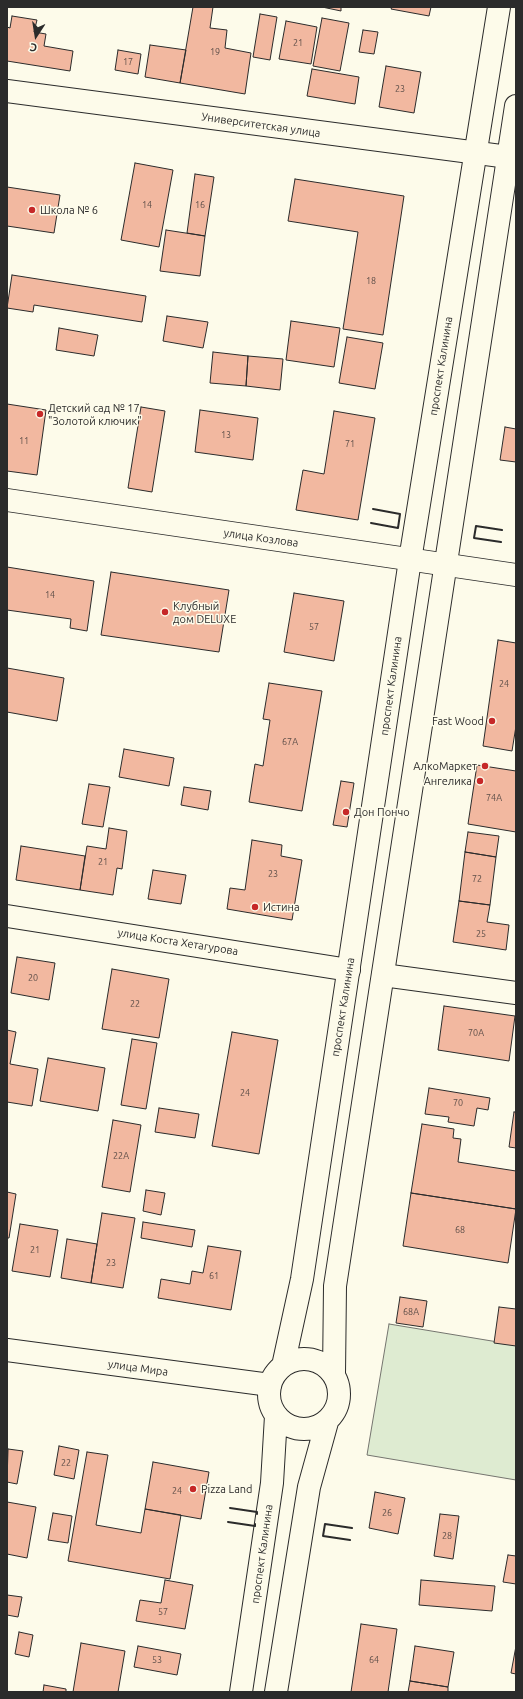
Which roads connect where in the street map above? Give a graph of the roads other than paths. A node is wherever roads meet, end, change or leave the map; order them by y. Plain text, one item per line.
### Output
1 (499, 7) edge
2 (7, 91) edge
3 (516, 106) edge
4 (475, 153) junction
5 (512, 157) edge
6 (7, 500) edge
7 (410, 560) junction
8 (445, 565) junction
9 (516, 575) edge
10 (7, 916) edge
11 (349, 970) junction
12 (383, 975) junction
13 (516, 993) edge
14 (7, 1350) edge
15 (283, 1366) junction
16 (334, 1374) junction
17 (270, 1385) junction
18 (276, 1416) junction
19 (327, 1422) junction
20 (242, 1692) edge
21 (276, 1692) edge

1 - 4 main road, проспект Калинина
2 - 4 main road, Университетская улица
3 - 5 main road
4 - 5 main road, Университетская улица
4 - 7 main road, проспект Калинина
5 - 8 main road
6 - 7 main road, улица Козлова
7 - 8 main road, улица Козлова
7 - 11 main road, проспект Калинина
8 - 9 main road, улица Козлова
8 - 12 main road
10 - 11 main road, улица Коста Хетагурова
11 - 15 main road, проспект Калинина
12 - 13 main road
12 - 16 main road
14 - 17 main road, улица Мира
15 - 16 main road
15 - 17 main road, проспект Калинина
16 - 19 main road
17 - 18 main road, проспект Калинина
18 - 19 main road
18 - 20 main road, проспект Калинина
19 - 21 main road

